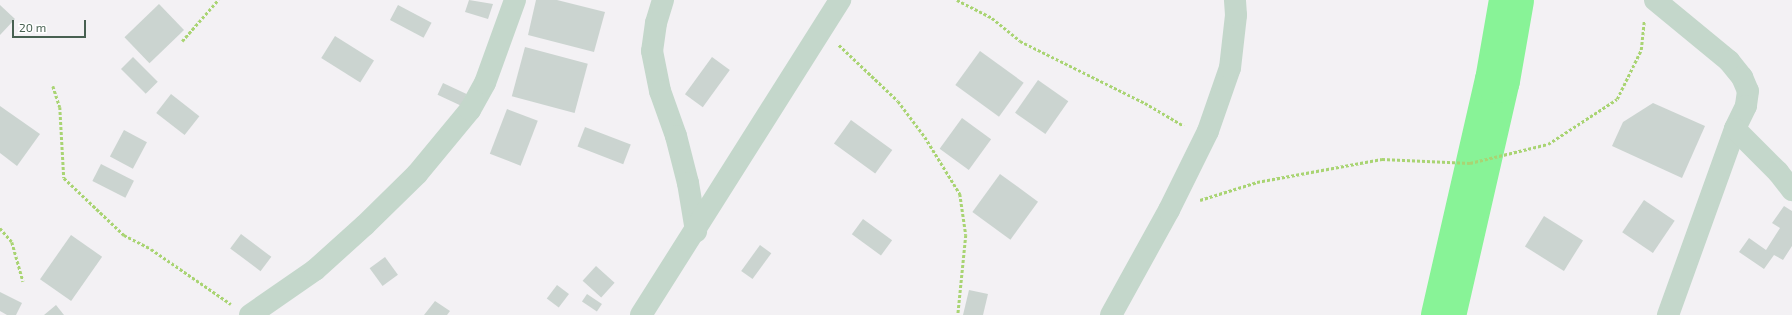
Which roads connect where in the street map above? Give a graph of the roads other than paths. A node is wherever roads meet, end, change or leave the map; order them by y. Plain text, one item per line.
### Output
1 (515, 0) edge
2 (663, 0) edge
3 (840, 0) edge
4 (1235, 0) edge
5 (1650, 7) edge
6 (1735, 129) junction
7 (1792, 190) edge
8 (696, 231) junction
9 (242, 310) edge
10 (641, 315) edge
11 (1111, 315) edge
12 (1668, 315) edge

1 - 9 street
2 - 8 street
3 - 8 street
4 - 11 street
5 - 6 street
6 - 7 street
6 - 12 street
8 - 10 street

